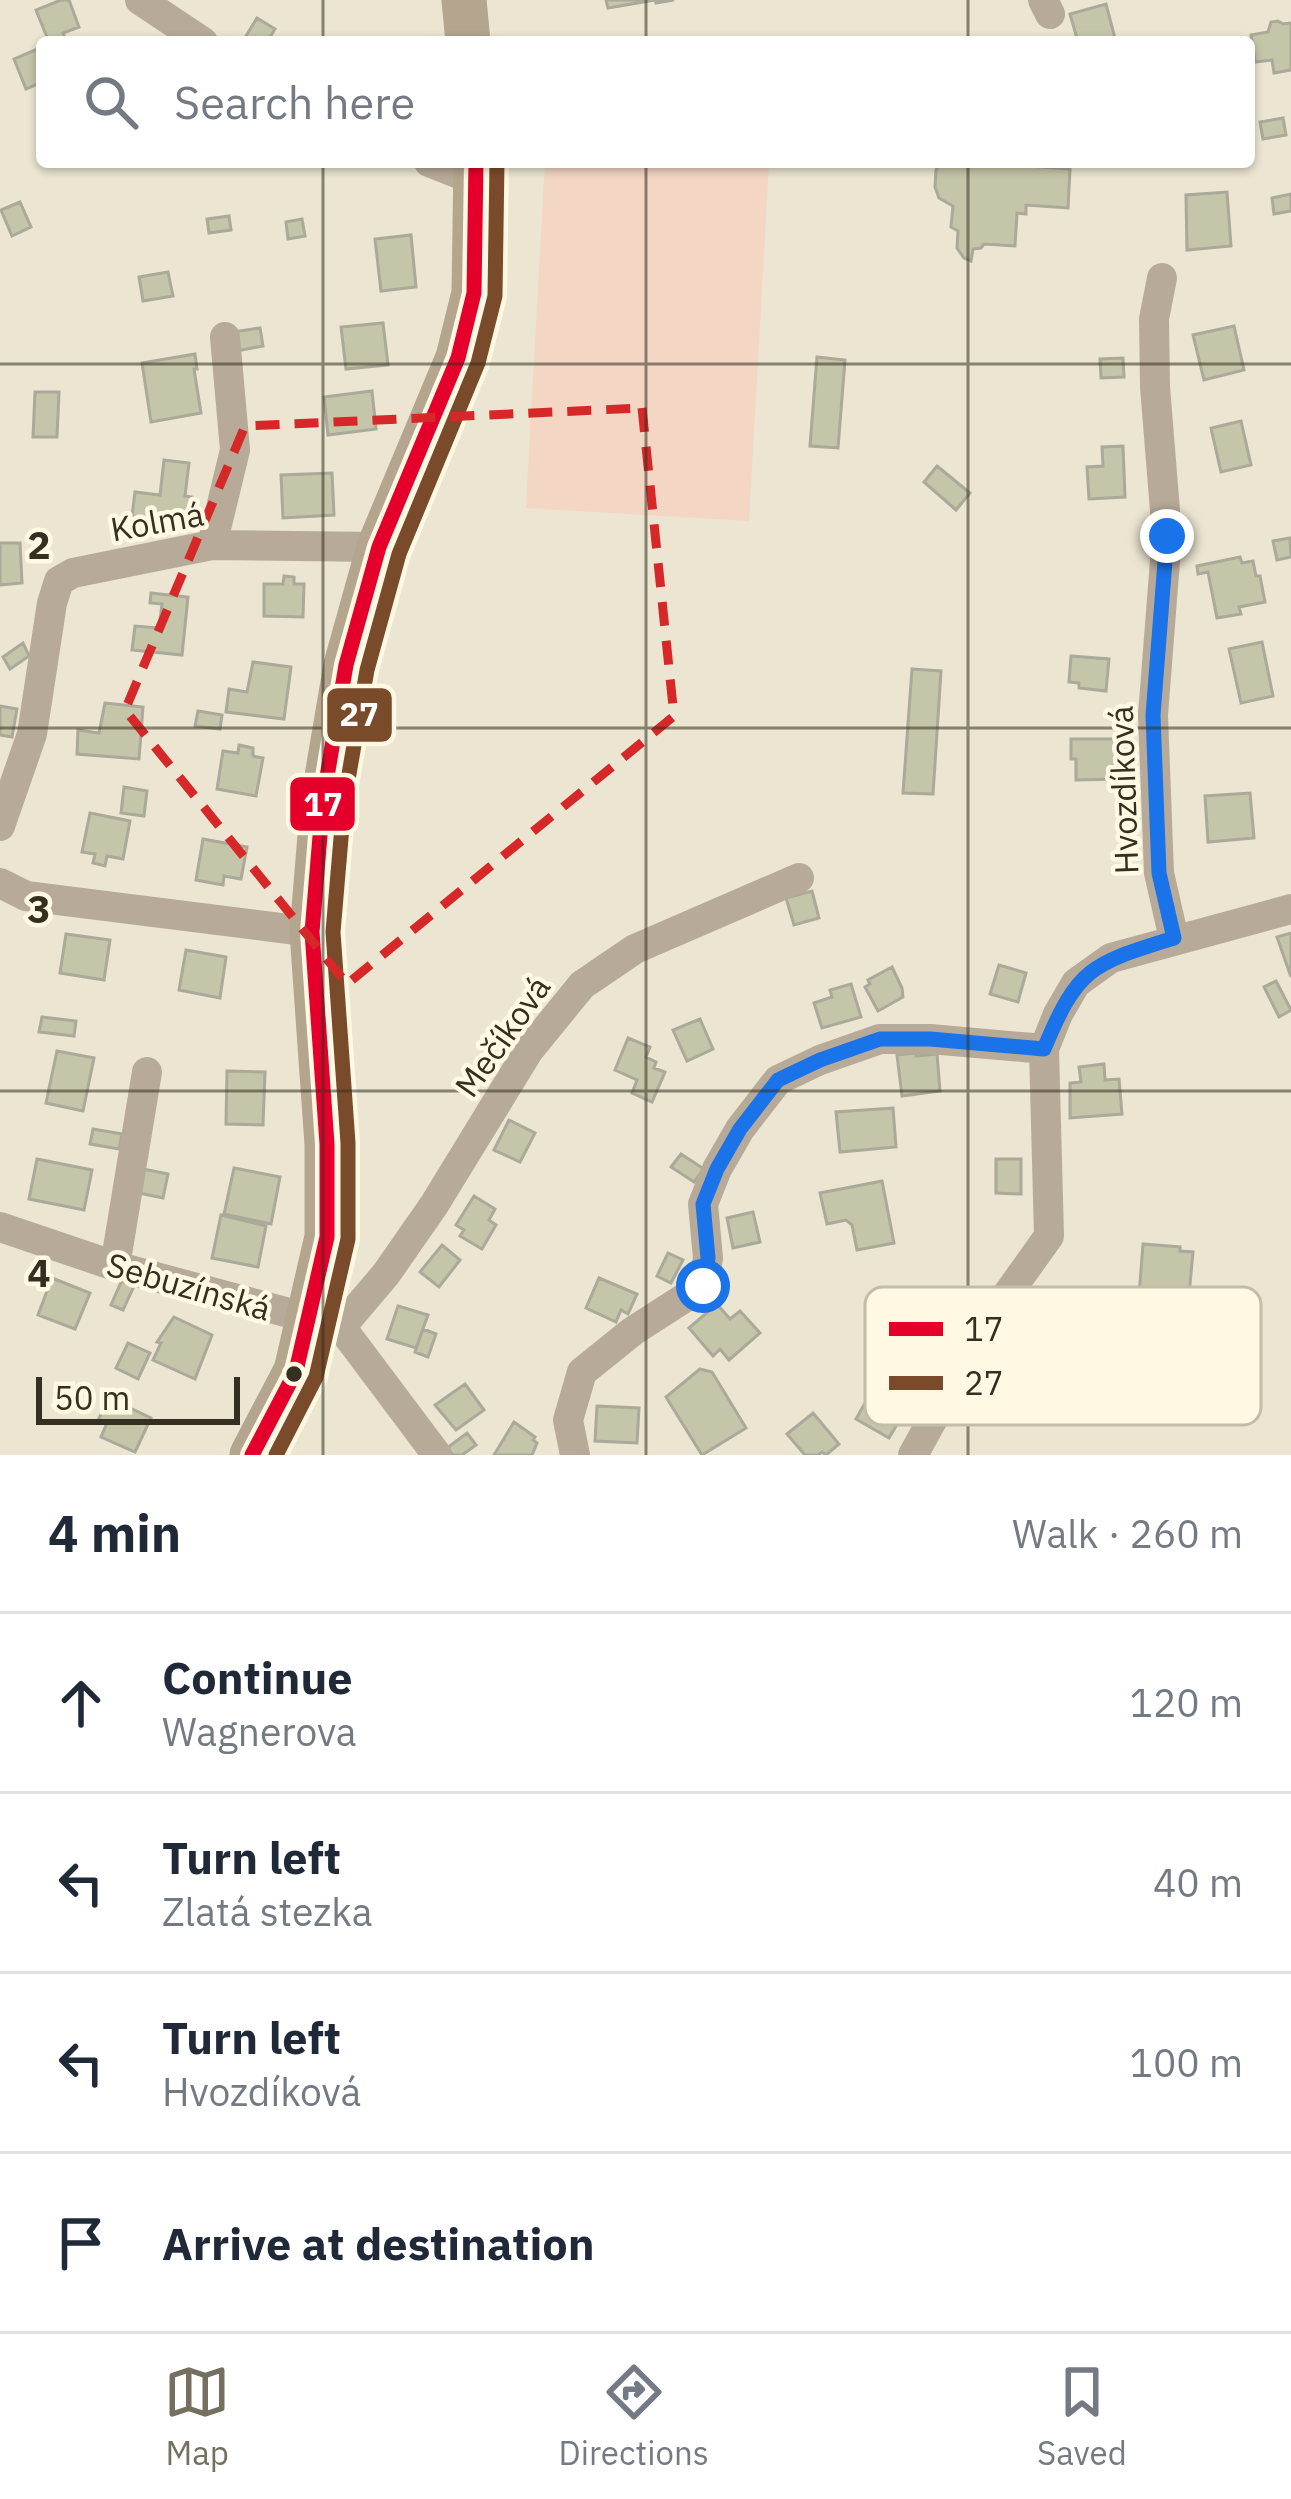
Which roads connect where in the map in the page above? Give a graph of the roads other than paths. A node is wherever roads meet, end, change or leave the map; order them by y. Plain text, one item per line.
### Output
1 (140, 0) edge
2 (464, 0) edge
3 (194, 36) edge
4 (468, 36) edge
5 (477, 171) edge
6 (1162, 278) dead end
7 (225, 337) dead end
8 (212, 545) junction
9 (379, 547) junction
10 (0, 826) edge
11 (799, 878) dead end
12 (0, 883) edge
13 (1291, 909) edge
14 (312, 932) junction
15 (1174, 938) junction
16 (1044, 1049) junction
17 (147, 1072) dead end
18 (0, 1227) edge
19 (115, 1266) junction
20 (1012, 1287) edge
21 (325, 1324) junction
22 (930, 1425) edge
23 (252, 1455) edge
24 (437, 1455) edge
25 (575, 1455) edge
26 (913, 1455) edge

1 - 3 street
2 - 4 main road
5 - 9 main road, Sebuzínská
6 - 15 street, Hvozdíková
7 - 8 street
8 - 9 street, Kolmá
8 - 10 street, Kolmá
9 - 14 main road, Sebuzínská
11 - 21 street, Mečíková
12 - 14 street
13 - 15 street
14 - 21 main road, Sebuzínská
15 - 16 street
16 - 20 street
16 - 25 street
17 - 19 street
18 - 19 street, Sebuzínská
19 - 21 street, Sebuzínská
21 - 23 main road, Sebuzínská
21 - 24 street
22 - 26 street

